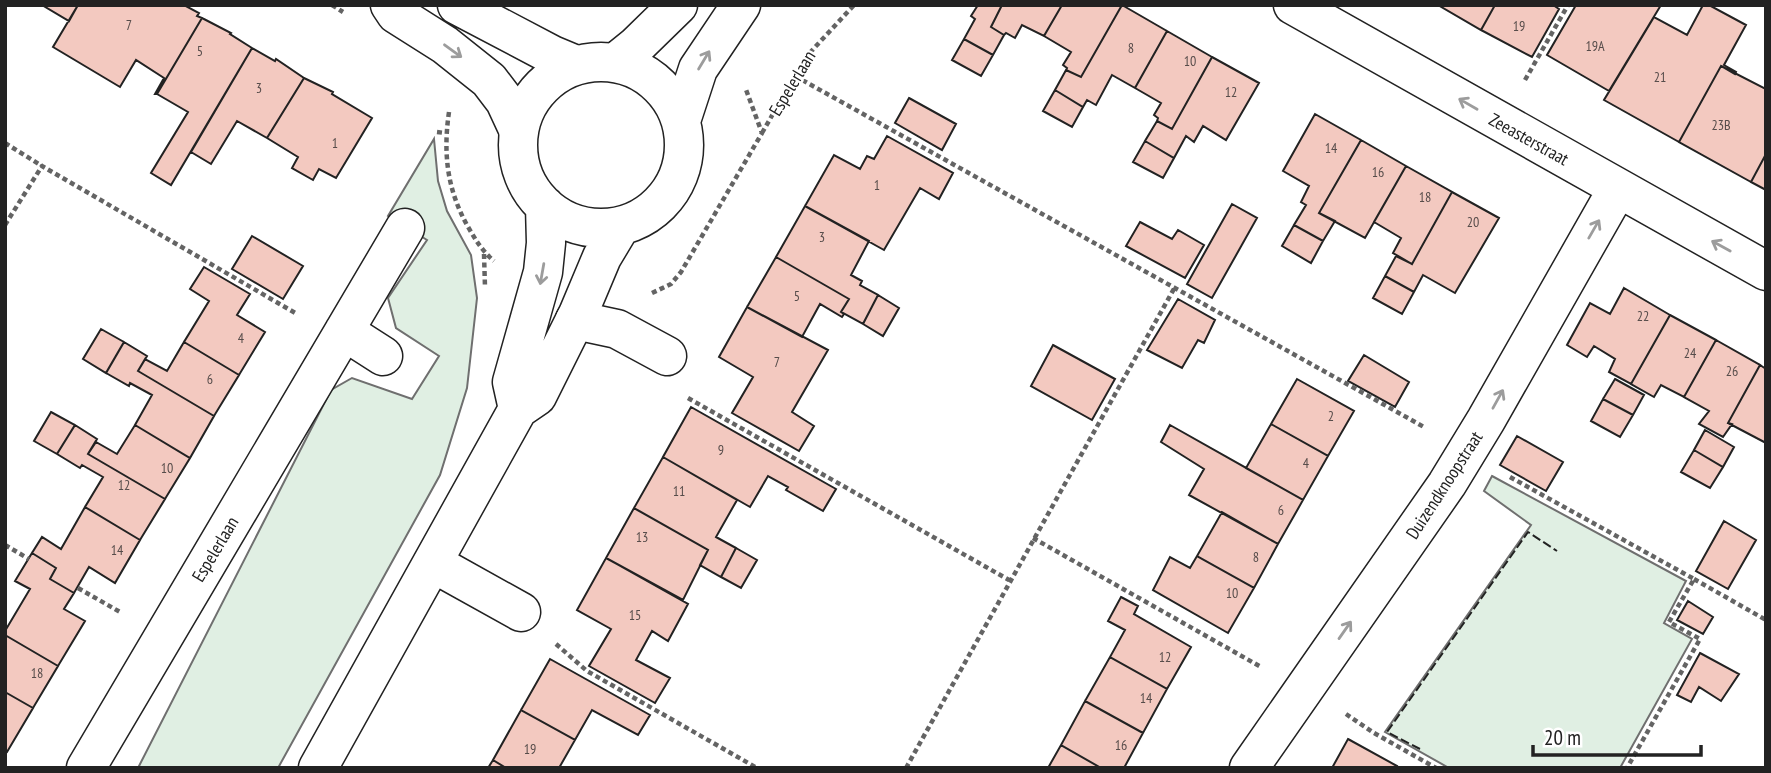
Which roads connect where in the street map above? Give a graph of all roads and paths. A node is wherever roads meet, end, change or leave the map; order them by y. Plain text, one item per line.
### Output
1 (390, 5) edge
2 (457, 5) edge
3 (678, 5) edge
4 (741, 5) edge
5 (854, 5) edge
6 (1293, 5) edge
7 (1568, 5) edge
8 (615, 63) junction
9 (576, 65) junction
10 (795, 76) junction
11 (741, 78) dead end
12 (1522, 84) dead end
13 (681, 121) junction
14 (518, 130) junction
15 (437, 132) dead end
16 (762, 133) junction
17 (5, 143) edge
18 (42, 166) junction
19 (1618, 188) junction
20 (545, 206) junction
21 (5, 225) edge
22 (620, 227) junction
23 (405, 228) dead end
24 (501, 267) dead end
25 (1766, 271) edge
26 (1175, 287) junction
27 (643, 298) dead end
28 (301, 316) dead end
29 (575, 320) junction
30 (344, 331) junction
31 (383, 356) dead end
32 (667, 356) dead end
33 (519, 409) junction
34 (728, 420) dead end
35 (1425, 428) dead end
36 (1507, 475) dead end
37 (1033, 538) junction
38 (5, 545) edge
39 (29, 559) dead end
40 (433, 563) junction
41 (1694, 579) junction
42 (1009, 580) junction
43 (78, 588) dead end
44 (522, 612) dead end
45 (125, 615) dead end
46 (1766, 620) edge
47 (1259, 665) dead end
48 (586, 671) dead end
49 (1340, 710) dead end
50 (86, 768) edge
51 (318, 768) edge
52 (757, 768) edge
53 (906, 768) edge
54 (1249, 768) edge
55 (1436, 768) edge
56 (1627, 768) edge

1 -> 14 street
2 - 9 street
3 - 8 street
13 -> 4 street
5 - 10 path, Espelerlaan
19 -> 6 street, Zeeasterstraat
7 - 12 path
8 - 9 street
8 - 13 street
9 - 14 street
10 - 16 path, Espelerlaan
10 - 26 path
11 - 16 path
13 - 22 street
14 - 20 street
15 - 24 path
16 - 27 path, Espelerlaan
17 - 18 path
18 - 21 path
18 - 28 path
25 -> 19 street, Zeeasterstraat
54 -> 19 street, Duizendknoopstraat
20 - 22 street
20 -> 33 street
22 - 29 street
23 - 30 street, Espelerlaan
26 - 35 path
26 - 37 path
29 - 32 street
29 - 33 street
30 - 31 street
30 - 50 street, Espelerlaan
33 - 40 street
34 - 42 path
36 - 41 path
37 - 42 path
37 - 47 path
38 - 39 path
40 - 44 street
40 - 51 street
41 - 46 path
41 - 56 path
42 - 53 path
43 - 45 path
48 - 52 path
49 - 55 path

